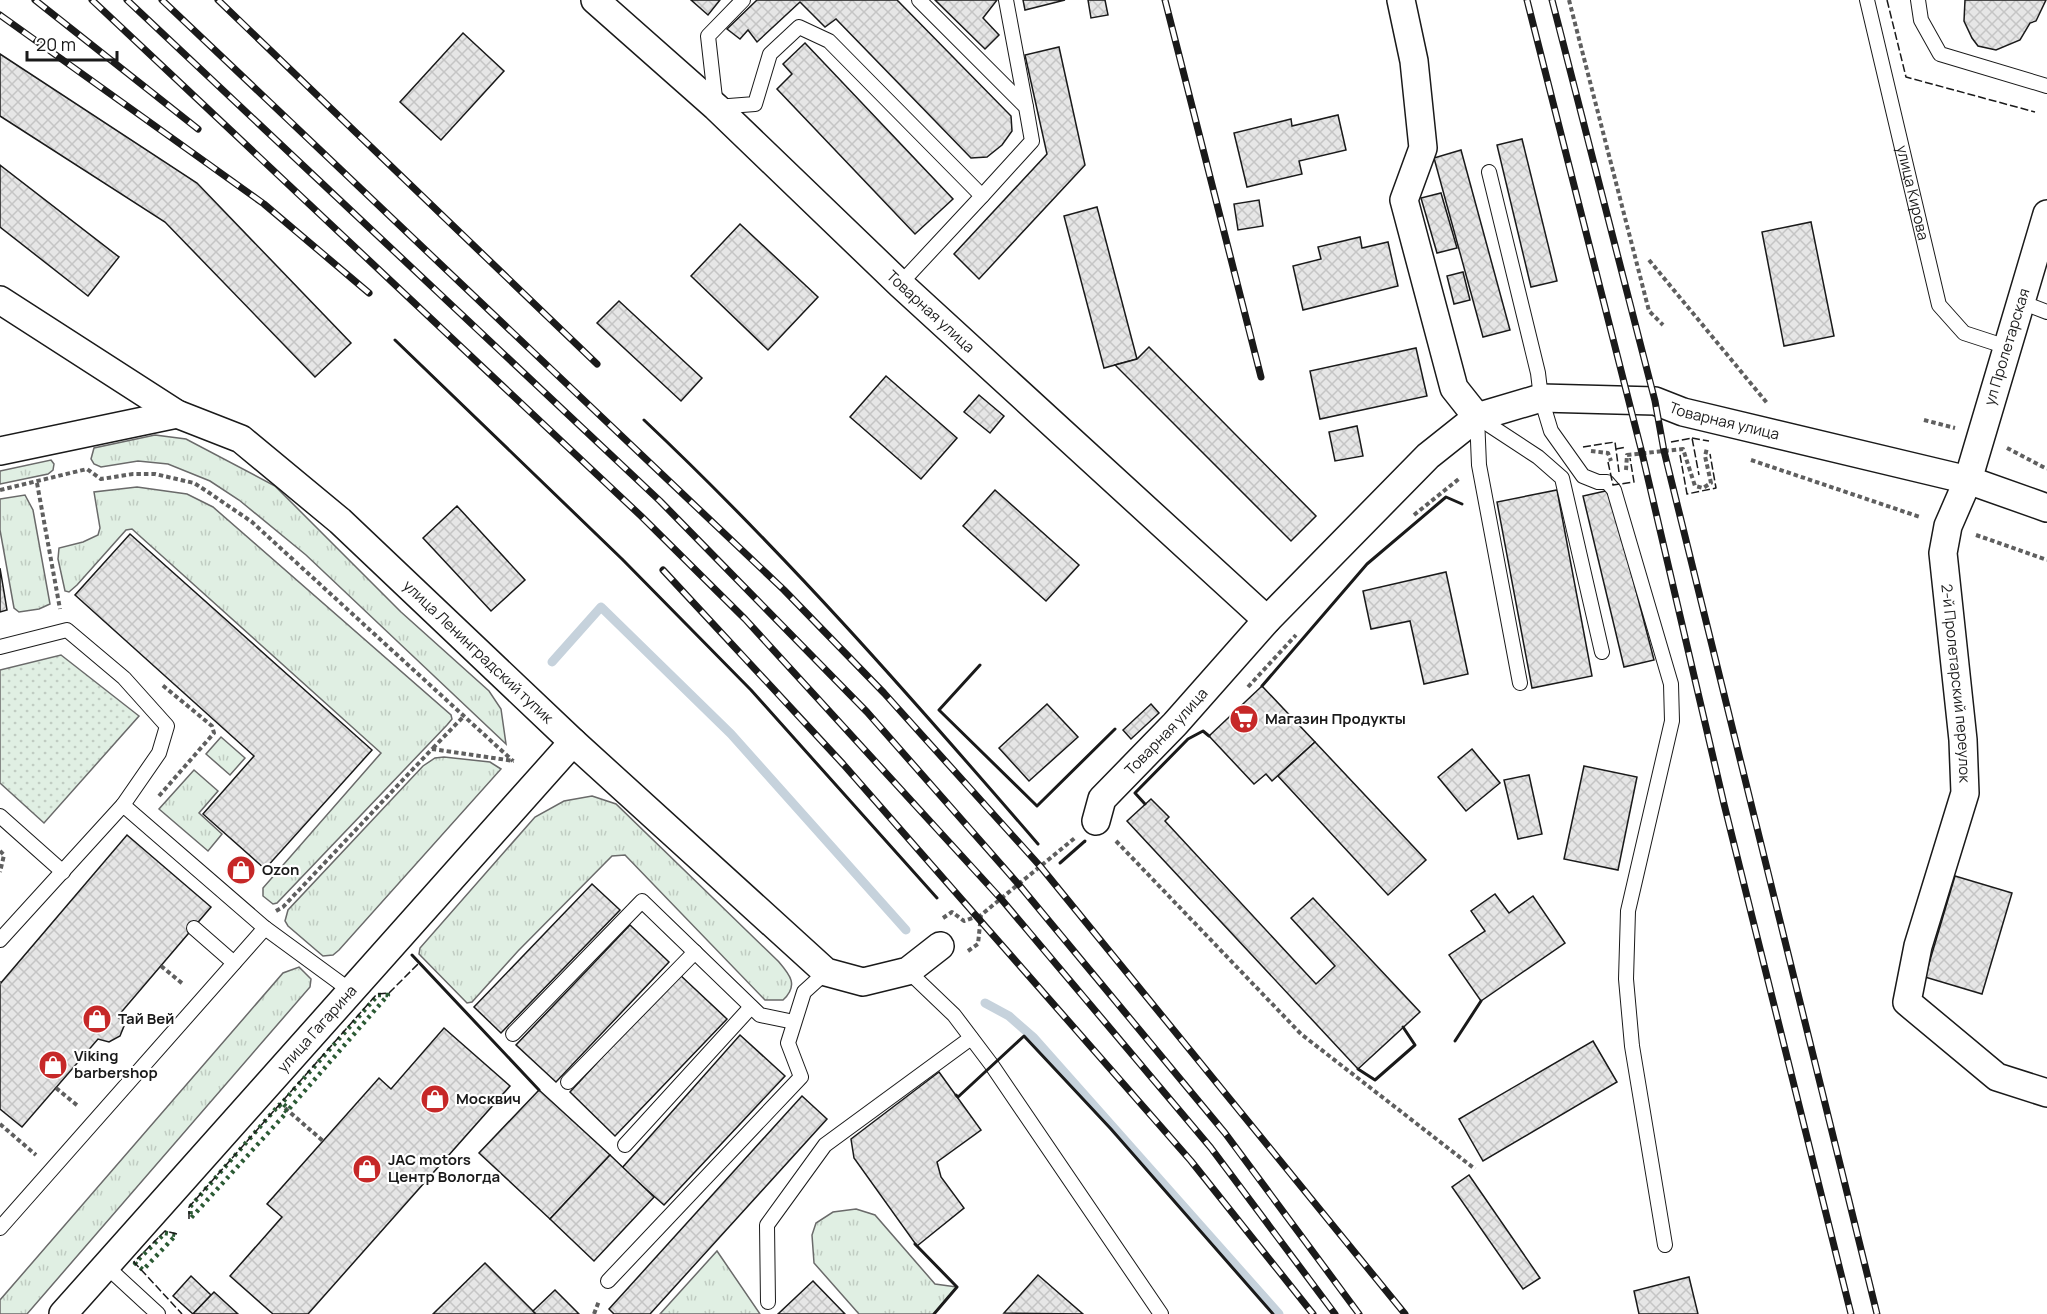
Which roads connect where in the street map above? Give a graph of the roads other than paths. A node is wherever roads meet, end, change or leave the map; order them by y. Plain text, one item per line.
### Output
1 (595, 0) edge
2 (743, 0) edge
3 (919, 0) edge
4 (1006, 0) edge
5 (1401, 0) edge
6 (1867, 0) edge
7 (1918, 0) edge
8 (2047, 86) edge
9 (716, 107) junction
10 (1026, 107) junction
11 (1489, 172) dead end
12 (982, 196) junction
13 (2047, 214) edge
14 (900, 284) junction
15 (0, 300) edge
16 (2020, 302) junction
17 (2047, 312) edge
18 (2007, 347) junction
19 (1541, 398) junction
20 (177, 414) junction
21 (1477, 417) junction
22 (0, 451) edge
23 (1968, 480) junction
24 (2047, 508) edge
25 (1267, 620) junction
26 (0, 647) edge
27 (1602, 652) dead end
28 (1520, 683) dead end
29 (573, 742) junction
30 (123, 805) junction
31 (0, 816) edge
32 (1096, 821) road end
33 (63, 872) junction
34 (194, 927) dead end
35 (265, 928) junction
36 (0, 940) edge
37 (940, 946) road end
38 (694, 952) junction
39 (234, 963) junction
40 (908, 971) junction
41 (826, 972) junction
42 (351, 991) junction
43 (751, 1007) junction
44 (794, 1022) junction
45 (513, 1034) dead end
46 (971, 1038) junction
47 (568, 1082) dead end
48 (2047, 1094) edge
49 (625, 1145) dead end
50 (0, 1228) edge
51 (1665, 1245) dead end
52 (106, 1266) junction
53 (608, 1281) dead end
54 (768, 1302) dead end
55 (63, 1314) edge
56 (158, 1314) edge
57 (1161, 1314) edge

1 - 9 street, Товарная улица
2 - 9 lane
3 - 10 lane
4 - 10 lane
5 - 21 street
6 - 18 lane, улица Кирова
7 - 8 lane
9 - 12 lane
9 - 14 street, Товарная улица
10 - 12 lane
11 - 19 lane
12 - 14 lane
13 - 16 street, ул Пролетарская
14 - 25 street, Товарная улица
15 - 20 street, улица Ленинградский тупик
16 - 17 lane
16 - 18 street, ул Пролетарская
18 - 23 street, ул Пролетарская
19 - 21 street, Товарная улица
19 - 23 street, Товарная улица
19 - 51 lane
20 - 22 street
20 - 29 street, улица Ленинградский тупик
21 - 25 street, Товарная улица
21 - 27 lane
21 - 28 lane
23 - 24 street
23 - 48 street, 2-й Пролетарский переулок
25 - 32 street, Товарная улица
26 - 30 lane
29 - 41 street, улица Ленинградский тупик
29 - 42 street, улица Гагарина
30 - 33 lane
30 - 35 lane
31 - 33 lane
33 - 36 lane
34 - 39 lane
35 - 39 lane
35 - 42 lane
37 - 40 street, улица Ленинградский тупик
38 - 43 lane
38 - 45 lane
38 - 47 lane
39 - 50 lane
40 - 41 street, улица Ленинградский тупик
40 - 46 lane
41 - 44 lane
42 - 52 street, улица Гагарина
43 - 44 lane
43 - 49 lane
44 - 53 lane
46 - 54 lane
46 - 57 lane
52 - 55 street, улица Гагарина
52 - 56 lane

